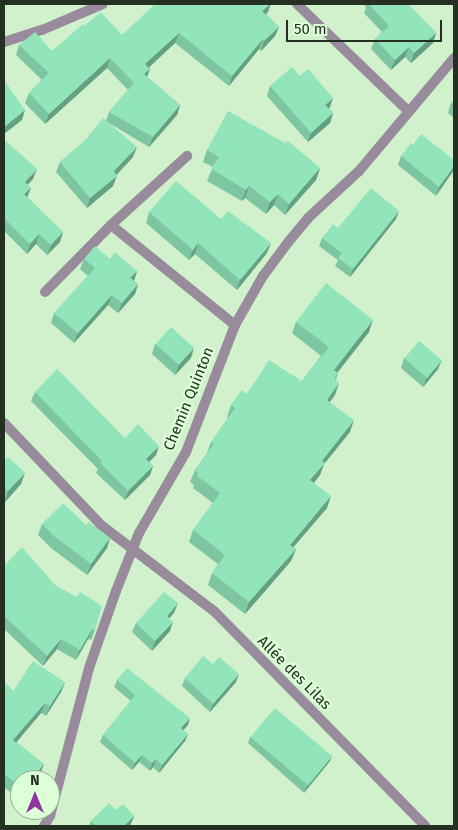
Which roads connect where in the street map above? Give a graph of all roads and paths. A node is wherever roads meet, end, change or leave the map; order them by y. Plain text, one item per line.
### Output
1 (103, 4) edge
2 (297, 4) edge
3 (4, 42) edge
4 (454, 58) edge
5 (408, 111) junction
6 (187, 156) dead end
7 (111, 225) junction
8 (45, 292) dead end
9 (235, 325) junction
10 (4, 423) edge
11 (133, 550) junction
12 (44, 826) edge
13 (424, 826) edge

1 - 3 street
2 - 5 street
4 - 5 street, Chemin Quinton
5 - 9 street, Chemin Quinton
6 - 7 street
7 - 8 street
7 - 9 street
9 - 11 street, Chemin Quinton
10 - 11 street, Allée des Lilas
11 - 12 street, Chemin Quinton
11 - 13 street, Allée des Lilas

